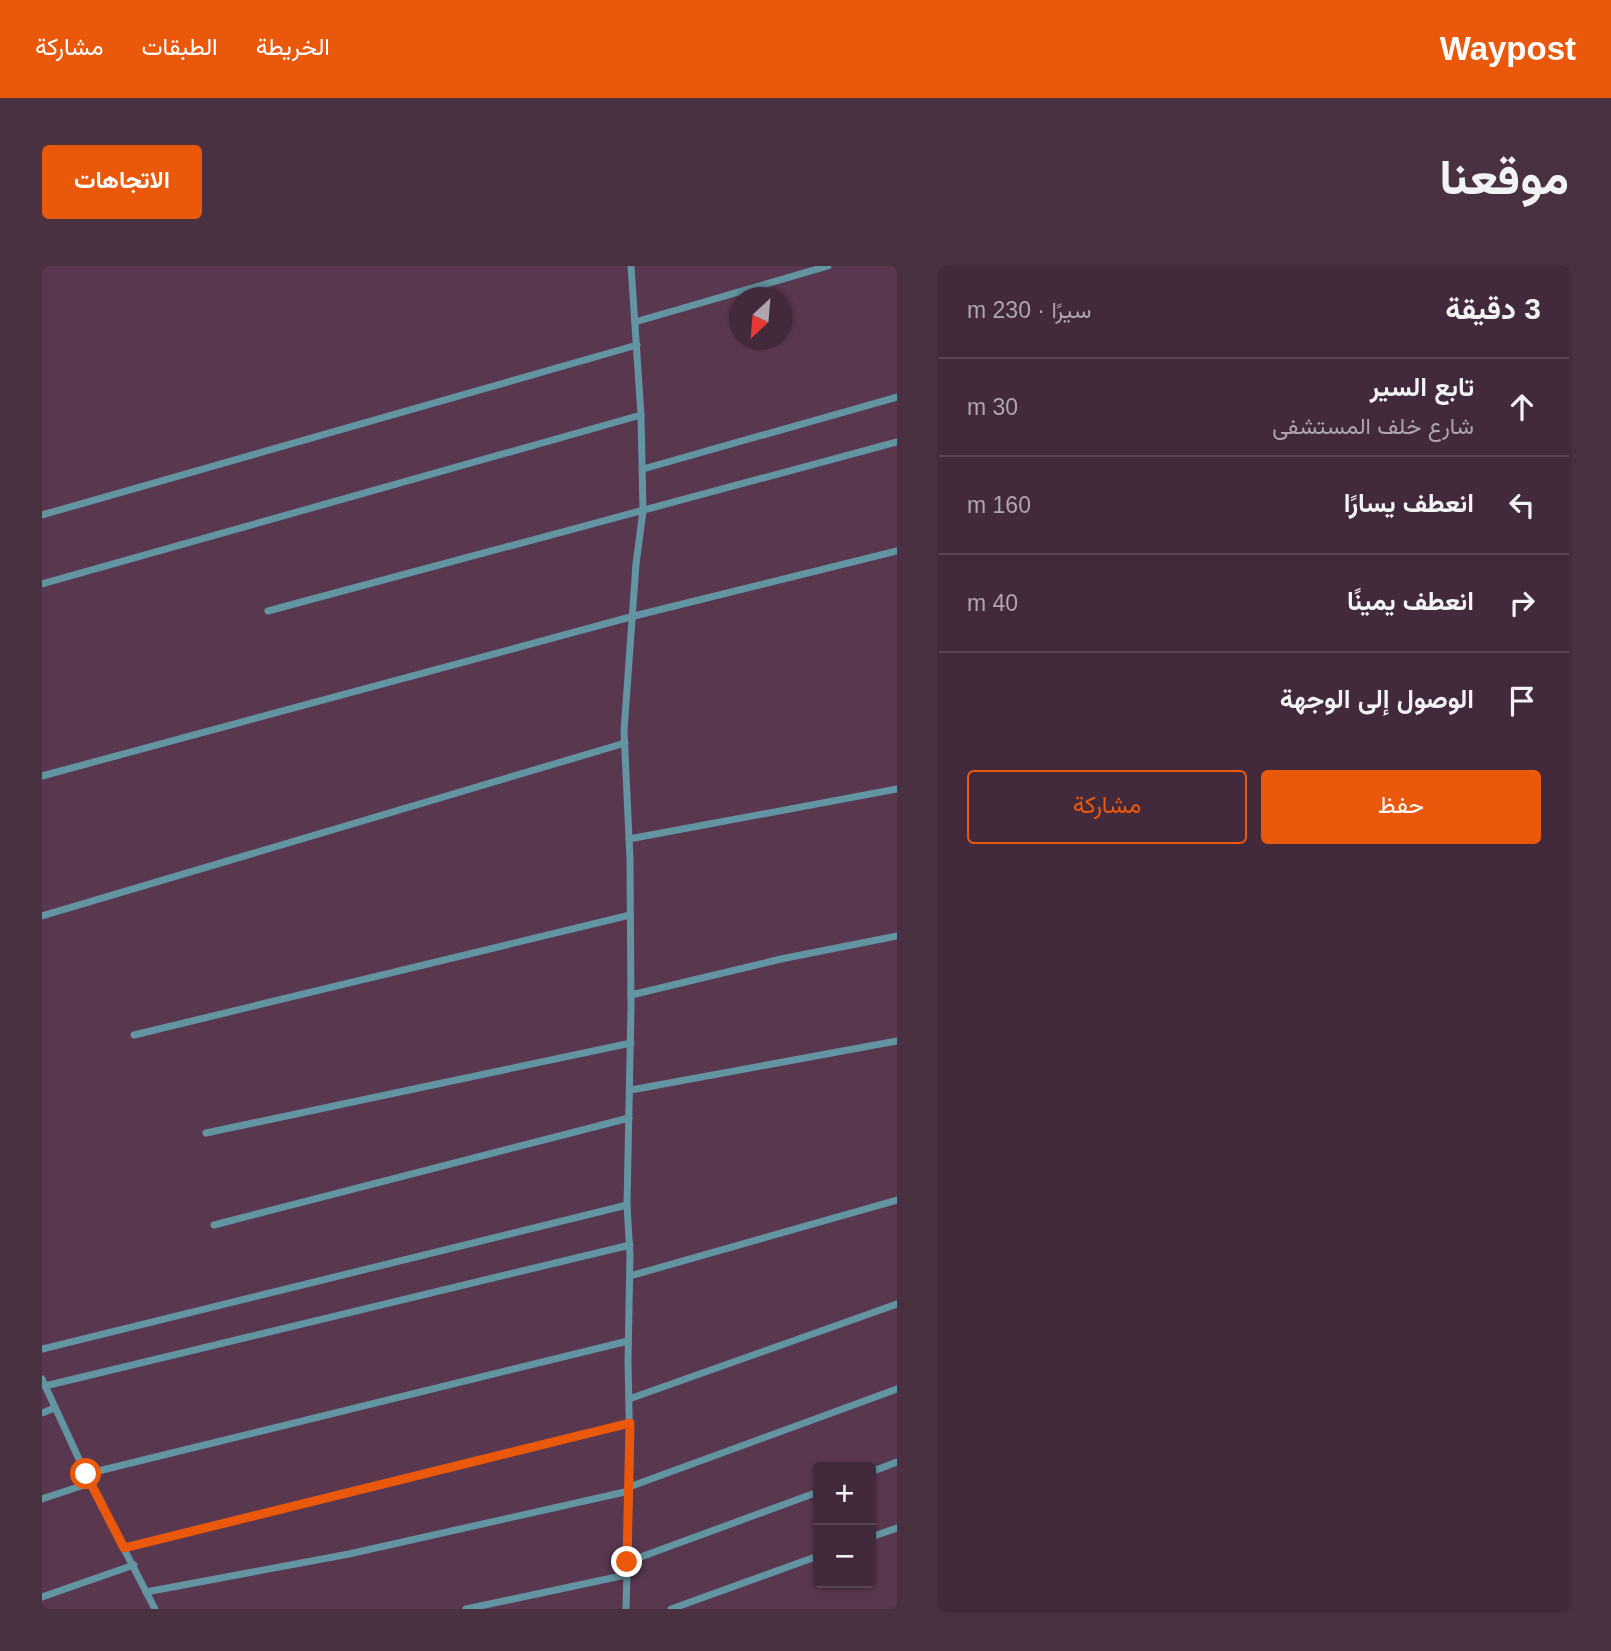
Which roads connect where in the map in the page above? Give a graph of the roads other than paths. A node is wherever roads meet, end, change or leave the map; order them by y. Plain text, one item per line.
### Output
1 (631, 266) edge
2 (828, 266) edge
3 (635, 322) junction
4 (637, 345) junction
5 (897, 397) edge
6 (641, 415) junction
7 (897, 442) edge
8 (643, 469) junction
9 (643, 511) junction
10 (42, 515) edge
11 (897, 551) edge
12 (42, 584) edge
13 (268, 611) dead end
14 (634, 616) junction
15 (625, 743) junction
16 (42, 776) edge
17 (897, 789) edge
18 (629, 839) junction
19 (630, 915) junction
20 (42, 916) edge
21 (897, 936) edge
22 (631, 995) junction
23 (134, 1035) dead end
24 (897, 1041) edge
25 (631, 1043) junction
26 (631, 1090) junction
27 (629, 1118) junction
28 (205, 1133) dead end
29 (897, 1200) edge
30 (627, 1205) junction
31 (214, 1225) dead end
32 (629, 1245) junction
33 (630, 1276) junction
34 (897, 1304) edge
35 (628, 1341) junction
36 (42, 1349) edge
37 (44, 1383) edge
38 (897, 1389) edge
39 (629, 1399) junction
40 (55, 1408) junction
41 (42, 1413) edge
42 (630, 1423) junction
43 (897, 1462) edge
44 (876, 1470) edge
45 (86, 1474) junction
46 (90, 1483) junction
47 (629, 1489) junction
48 (813, 1494) edge
49 (42, 1499) edge
50 (897, 1528) edge
51 (876, 1535) edge
52 (124, 1548) junction
53 (813, 1558) edge
54 (627, 1562) junction
55 (134, 1566) junction
56 (626, 1575) junction
57 (146, 1592) junction
58 (42, 1597) edge
59 (155, 1609) edge
60 (466, 1609) edge
61 (626, 1609) edge
62 (671, 1609) edge

1 - 3 street
2 - 3 street
3 - 4 street
4 - 6 street
4 - 10 street
5 - 8 street
6 - 8 street
6 - 12 street
7 - 9 street
8 - 9 street
9 - 13 street
9 - 14 street
11 - 14 street
14 - 15 street
14 - 16 street
15 - 18 street
15 - 20 street
17 - 18 street
18 - 19 street
19 - 22 street
19 - 23 street
21 - 22 street
22 - 25 street
24 - 26 street
25 - 26 street
25 - 28 street
26 - 27 street
27 - 30 street
27 - 31 street
29 - 33 street
30 - 32 street
30 - 36 street
32 - 33 street
32 - 37 street
33 - 35 street
34 - 39 street
35 - 39 street
35 - 45 street
37 - 40 street
38 - 47 street
39 - 42 street
40 - 41 street
40 - 45 street
42 - 47 street
42 - 52 street
43 - 44 street
45 - 46 street
46 - 49 street
46 - 52 street
47 - 54 street
47 - 57 street
48 - 54 street
50 - 51 street
52 - 55 street
53 - 62 street
54 - 56 street
55 - 57 street
55 - 58 street
56 - 60 street
56 - 61 street
57 - 59 street

